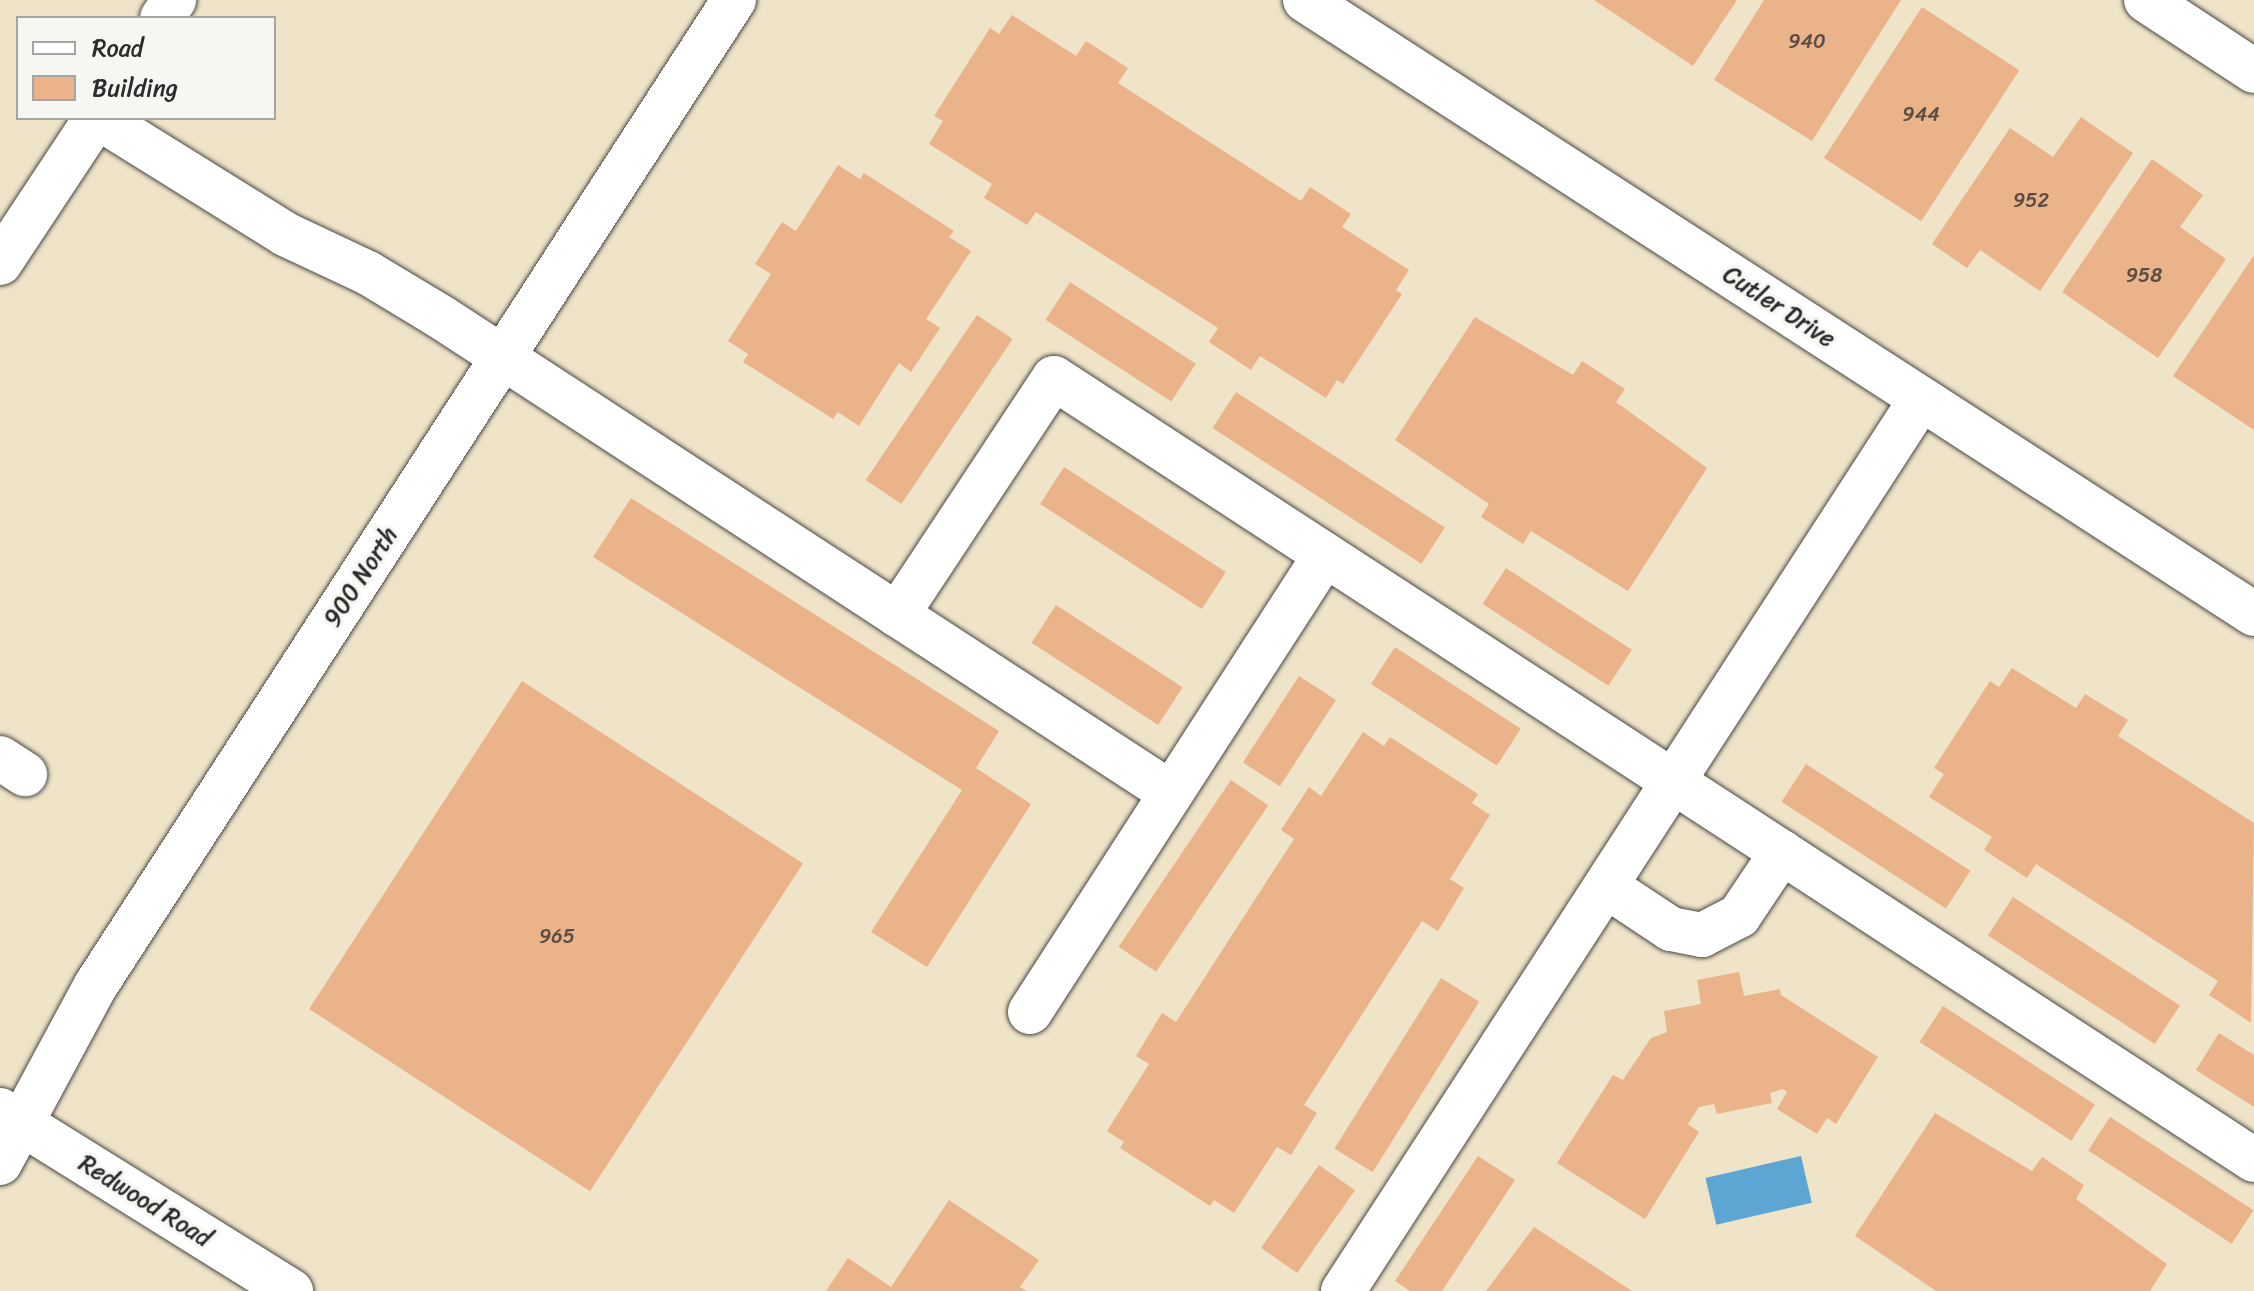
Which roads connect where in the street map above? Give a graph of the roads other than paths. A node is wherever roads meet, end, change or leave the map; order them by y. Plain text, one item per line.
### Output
1 (734, 0) edge
2 (1305, 0) edge
3 (2146, 0) edge
4 (2254, 71) edge
5 (96, 120) edge
6 (100, 120) edge
7 (0, 263) edge
8 (502, 358) junction
9 (1921, 399) junction
10 (1325, 555) junction
11 (2254, 614) edge
12 (897, 615) junction
13 (1674, 781) junction
14 (1171, 793) junction
15 (1782, 852) junction
16 (1606, 886) junction
17 (1030, 1012) dead end
18 (11, 1117) edge
19 (2254, 1160) edge
20 (0, 1163) edge
21 (291, 1291) edge
22 (1343, 1291) edge

1 - 8 street, 900 North
2 - 9 street, Cutler Drive
3 - 4 street
5 - 7 street
6 - 8 street
8 - 12 street
8 - 18 street, 900 North
9 - 11 street, Cutler Drive
9 - 13 street
10 - 12 street
10 - 13 street
10 - 14 street
12 - 14 street
13 - 15 street
13 - 16 street
14 - 17 street
15 - 16 street
15 - 19 street
16 - 22 street
18 - 20 street, 900 North
18 - 21 street, Redwood Road

